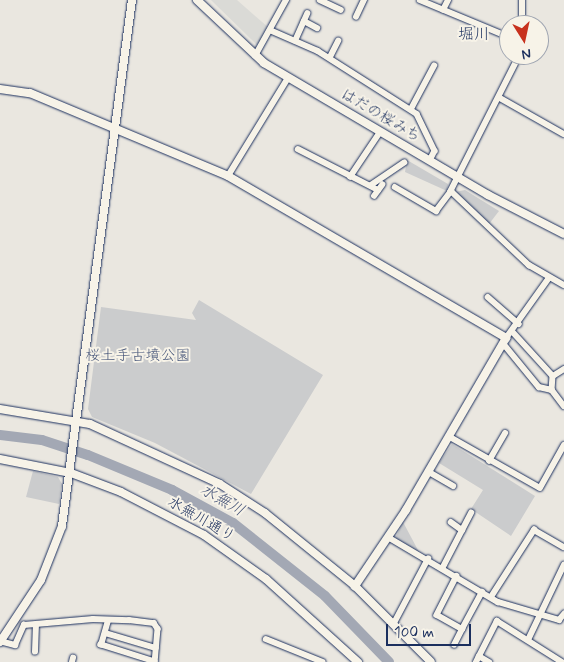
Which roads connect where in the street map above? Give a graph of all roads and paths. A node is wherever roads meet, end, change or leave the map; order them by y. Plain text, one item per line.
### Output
1 (132, 0) edge
2 (197, 0) edge
3 (286, 0) edge
4 (320, 0) edge
5 (364, 0) edge
6 (420, 0) edge
7 (448, 0) edge
8 (522, 0) edge
9 (341, 10) dead end
10 (443, 10) junction
11 (307, 14) dead end
12 (522, 15) edge
13 (356, 17) dead end
14 (304, 21) junction
15 (318, 28) dead end
16 (270, 30) junction
17 (499, 33) edge
18 (295, 41) junction
19 (338, 41) dead end
20 (254, 56) junction
21 (330, 57) junction
22 (515, 65) edge
23 (434, 66) dead end
24 (288, 78) junction
25 (0, 89) edge
26 (500, 98) junction
27 (411, 109) junction
28 (115, 130) junction
29 (380, 132) junction
30 (564, 134) edge
31 (298, 149) dead end
32 (430, 161) junction
33 (404, 163) dead end
34 (228, 176) junction
35 (456, 176) junction
36 (350, 177) junction
37 (371, 185) junction
38 (395, 187) dead end
39 (451, 191) junction
40 (374, 196) dead end
41 (564, 234) edge
42 (549, 278) junction
43 (564, 285) edge
44 (488, 297) dead end
45 (519, 324) junction
46 (513, 332) junction
47 (504, 340) junction
48 (564, 369) edge
49 (553, 376) junction
50 (552, 390) junction
51 (564, 406) edge
52 (0, 409) edge
53 (78, 420) junction
54 (505, 433) dead end
55 (450, 437) junction
56 (564, 445) edge
57 (0, 459) edge
58 (489, 461) junction
59 (71, 471) junction
60 (429, 472) junction
61 (453, 486) dead end
62 (471, 513) dead end
63 (451, 522) dead end
64 (462, 530) junction
65 (388, 537) junction
66 (564, 547) edge
67 (428, 559) junction
68 (564, 565) edge
69 (443, 567) junction
70 (457, 576) junction
71 (355, 586) junction
72 (482, 592) junction
73 (491, 597) junction
74 (564, 614) edge
75 (541, 615) junction
76 (108, 621) junction
77 (393, 625) junction
78 (36, 626) junction
79 (462, 628) junction
80 (105, 633) junction
81 (266, 639) dead end
82 (528, 640) junction
83 (0, 641) edge
84 (454, 644) dead end
85 (156, 648) junction
86 (35, 652) dead end
87 (479, 656) junction
88 (349, 659) edge
89 (323, 662) edge
90 (358, 662) edge
91 (431, 662) edge
92 (476, 662) edge
93 (489, 662) edge
94 (562, 662) edge

1 - 28 street
2 - 20 street, はだの桜みち
3 - 16 street
4 - 9 street
5 - 13 street
6 - 10 street
7 - 10 street
8 - 12 street
10 - 17 street
11 - 14 street
14 - 15 street
14 - 18 street
16 - 18 street
16 - 20 street
18 - 21 street
19 - 21 street
20 - 24 street, はだの桜みち
21 - 27 street
22 - 26 street
23 - 27 street
24 - 29 street, はだの桜みち
24 - 34 street
25 - 28 street
26 - 30 street
26 - 35 street
27 - 32 street
28 - 34 street
28 - 53 street
29 - 32 street, はだの桜みち
29 - 36 street
31 - 36 street
32 - 35 street, はだの桜みち
33 - 37 street
34 - 47 street
35 - 39 street
35 - 41 street, はだの桜みち
36 - 37 street
37 - 40 street
38 - 39 street
39 - 42 street
42 - 43 street
42 - 45 street
44 - 45 street
45 - 46 street
46 - 47 street
46 - 49 street
47 - 50 street
47 - 55 street
48 - 49 street
49 - 50 street
50 - 51 street
52 - 53 street
53 - 59 street
53 - 71 street
54 - 58 street
55 - 58 street
55 - 60 street
56 - 58 street
57 - 59 street, 水無川通り
59 - 83 street
59 - 88 street, 水無川通り
60 - 61 street
60 - 65 street
62 - 64 street
63 - 64 street
64 - 69 street
65 - 67 street
65 - 71 street
66 - 73 street
67 - 69 street
67 - 77 street
68 - 75 street
69 - 70 street
70 - 72 street
70 - 79 street
71 - 77 street
72 - 73 street
72 - 79 street
73 - 75 street
74 - 75 street
75 - 82 street
76 - 78 street
76 - 80 street
76 - 85 street
77 - 91 street
78 - 83 street
78 - 86 street
79 - 84 street
80 - 85 street
80 - 85 street
81 - 89 street
82 - 87 street
82 - 94 street
87 - 92 street
87 - 93 street
88 - 90 street, 水無川通り

